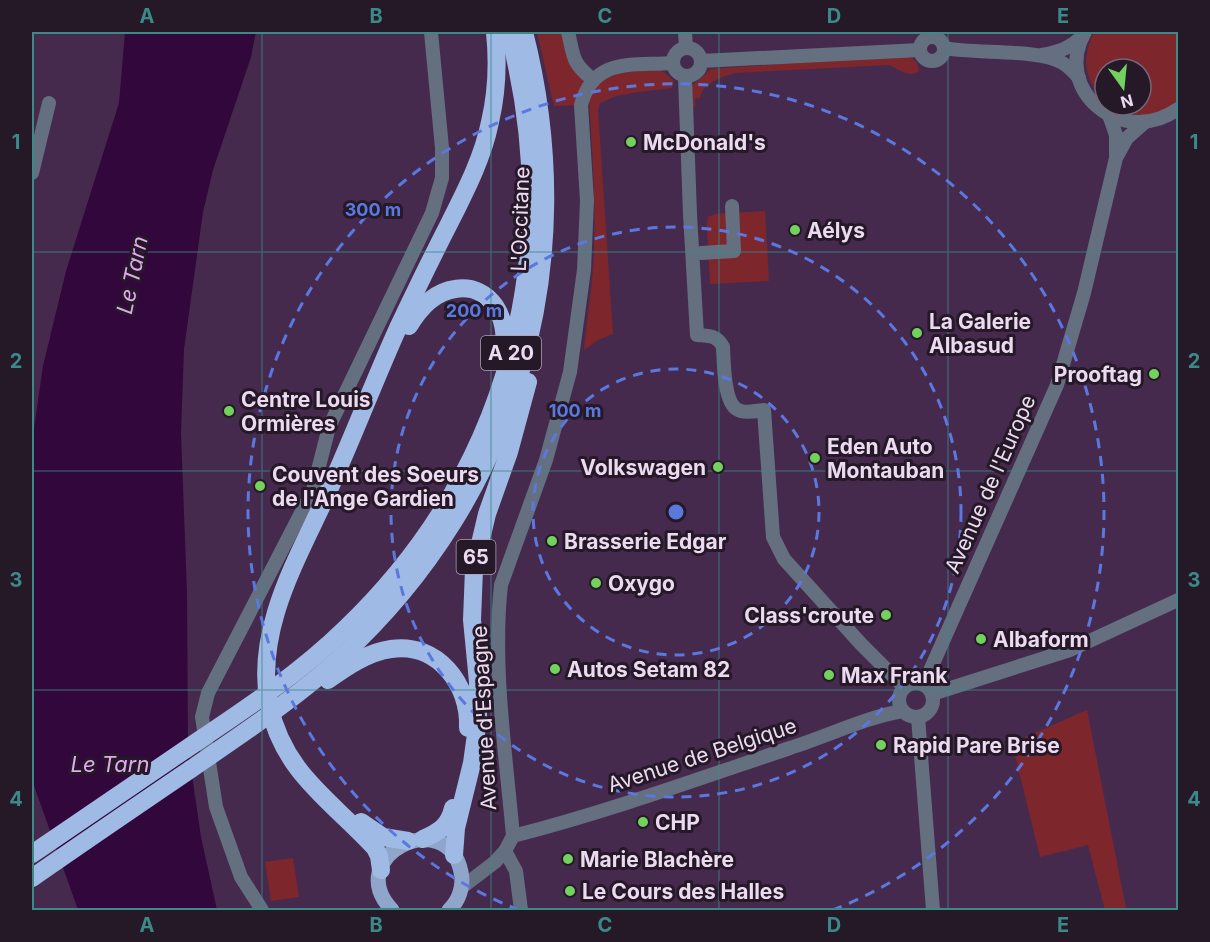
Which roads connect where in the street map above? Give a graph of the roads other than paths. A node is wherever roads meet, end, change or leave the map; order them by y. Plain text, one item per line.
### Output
1 (431, 32) edge
2 (495, 32) edge
3 (509, 32) edge
4 (524, 32) edge
5 (568, 32) edge
6 (685, 32) edge
7 (1084, 34) edge
8 (686, 48) junction
9 (1037, 56) junction
10 (701, 61) junction
11 (672, 63) junction
12 (685, 76) junction
13 (1079, 78) junction
14 (592, 79) junction
15 (1093, 102) edge
16 (49, 103) dead end
17 (1179, 110) edge
18 (1110, 117) edge
19 (1113, 117) edge
20 (1144, 123) junction
21 (1116, 158) junction
22 (32, 173) edge
23 (732, 206) dead end
24 (701, 253) dead end
25 (543, 265) junction
26 (461, 478) junction
27 (1179, 600) edge
28 (904, 687) junction
29 (928, 689) junction
30 (299, 696) junction
31 (902, 711) junction
32 (918, 717) junction
33 (513, 836) junction
34 (415, 840) junction
35 (505, 851) junction
36 (32, 854) edge
37 (456, 859) junction
38 (488, 867) junction
39 (381, 870) junction
40 (32, 878) edge
41 (461, 890) junction
42 (262, 910) edge
43 (392, 910) edge
44 (449, 910) edge
45 (465, 910) edge
46 (521, 910) edge
47 (933, 910) edge

1 - 42 street
2 - 39 highway
3 - 26 highway, L'Occitane / A 20
4 - 25 highway, L'Occitane / A 20
5 - 14 street
6 - 8 street
7 - 9 street
7 - 13 street
8 - 10 street
8 - 11 street
9 - 10 street
9 - 13 street
10 - 12 street
11 - 12 street
11 - 14 street
12 - 28 street
13 - 15 street
14 - 33 street, Avenue d'Espagne
16 - 22 street
17 - 20 street
18 - 21 street, Avenue de l'Europe
19 - 20 street
20 - 21 street, Avenue de l'Europe
21 - 29 street, Avenue de l'Europe
23 - 24 street
25 - 30 highway, L'Occitane / A 20
25 - 37 highway, 65
26 - 34 highway
26 - 36 highway, L'Occitane / A 20
27 - 29 street
28 - 29 street
28 - 31 street
29 - 32 street
30 - 34 highway
30 - 40 highway
31 - 32 street
31 - 33 street, Avenue de Belgique
32 - 47 street
33 - 35 street, Avenue d'Espagne
34 - 37 main road
34 - 39 main road
35 - 38 street, Avenue d'Espagne
35 - 46 street
37 - 38 street
37 - 41 main road
38 - 41 street, Avenue d'Espagne
39 - 43 main road
41 - 44 main road
41 - 45 main road

